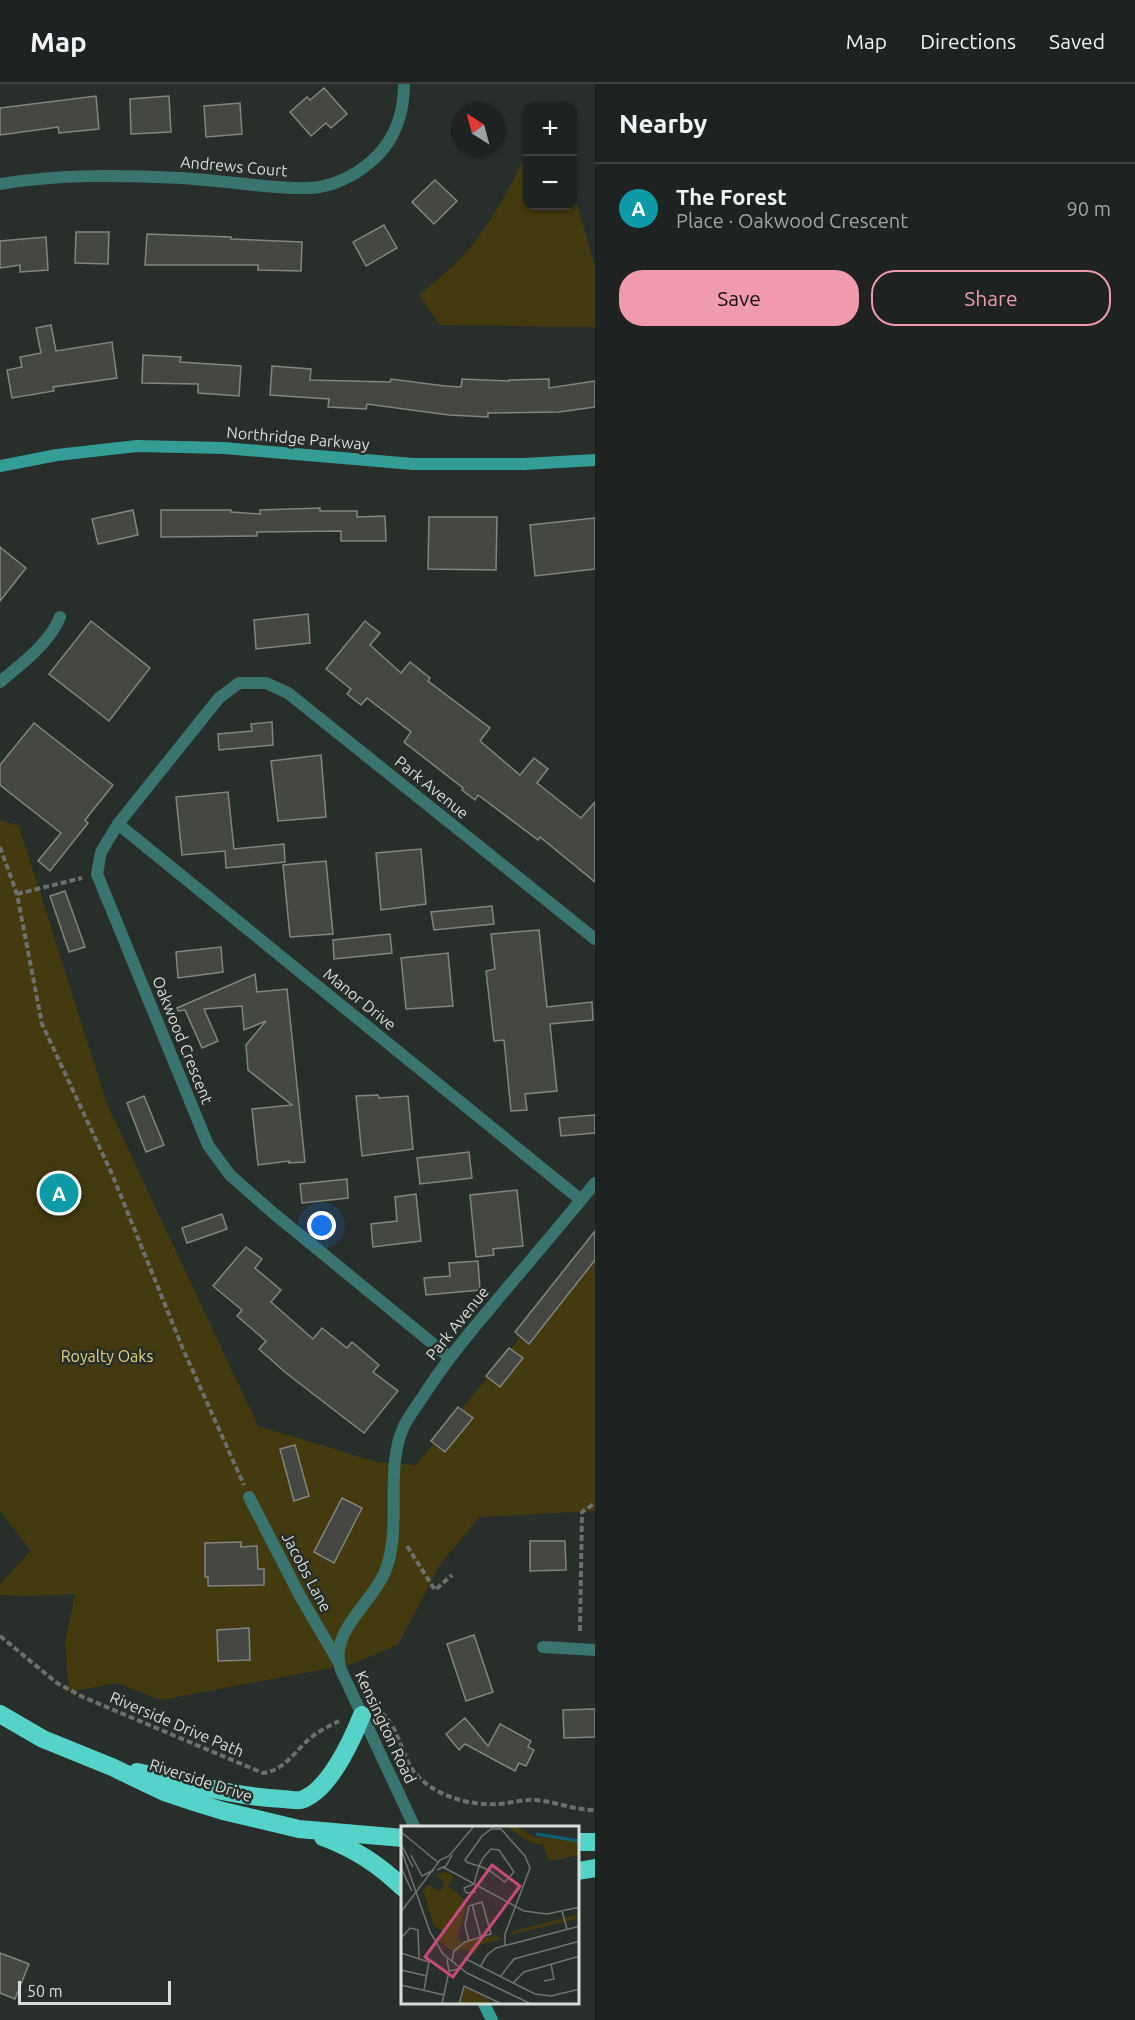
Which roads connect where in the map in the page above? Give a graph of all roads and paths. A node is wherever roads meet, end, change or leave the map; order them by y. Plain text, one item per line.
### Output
1 (404, 84) edge
2 (0, 184) edge
3 (595, 460) edge
4 (0, 466) edge
5 (60, 617) dead end
6 (0, 682) edge
7 (118, 825) junction
8 (1, 851) edge
9 (98, 874) junction
10 (17, 894) junction
11 (595, 939) edge
12 (595, 1183) edge
13 (581, 1200) junction
14 (449, 1356) junction
15 (249, 1497) joint
16 (595, 1503) edge
17 (394, 1507) joint
18 (406, 1544) dead end
19 (452, 1575) dead end
20 (580, 1631) dead end
21 (0, 1636) edge
22 (543, 1647) dead end
23 (595, 1650) edge
24 (338, 1661) junction
25 (0, 1714) edge
26 (362, 1715) junction
27 (112, 1767) junction
28 (595, 1810) edge
29 (414, 1826) edge
30 (299, 1829) junction
31 (401, 1838) edge
32 (595, 1868) edge
33 (580, 1871) edge
34 (401, 1886) edge
35 (484, 2005) edge
36 (492, 2020) edge

1 - 2 street, Andrews Court
3 - 4 street, Northridge Parkway
5 - 6 street
7 - 9 street
7 - 11 street, Park Avenue
7 - 13 street, Manor Drive
8 - 10 path
9 - 10 path
9 - 14 street, Oakwood Crescent
10 - 15 path
12 - 13 street, Park Avenue
13 - 14 street, Park Avenue
14 - 17 street, Park Avenue
15 - 24 street, Jacobs Lane
16 - 20 path
17 - 24 street, Kensington Road
18 - 19 path
21 - 26 path, Riverside Drive Path
22 - 23 street
24 - 26 street, Kensington Road
25 - 27 highway, Riverside Drive
26 - 27 highway
26 - 28 path
26 - 29 street, Kensington Road
27 - 30 highway, Riverside Drive
30 - 31 highway, Riverside Drive
30 - 34 highway
32 - 33 highway
35 - 36 street

